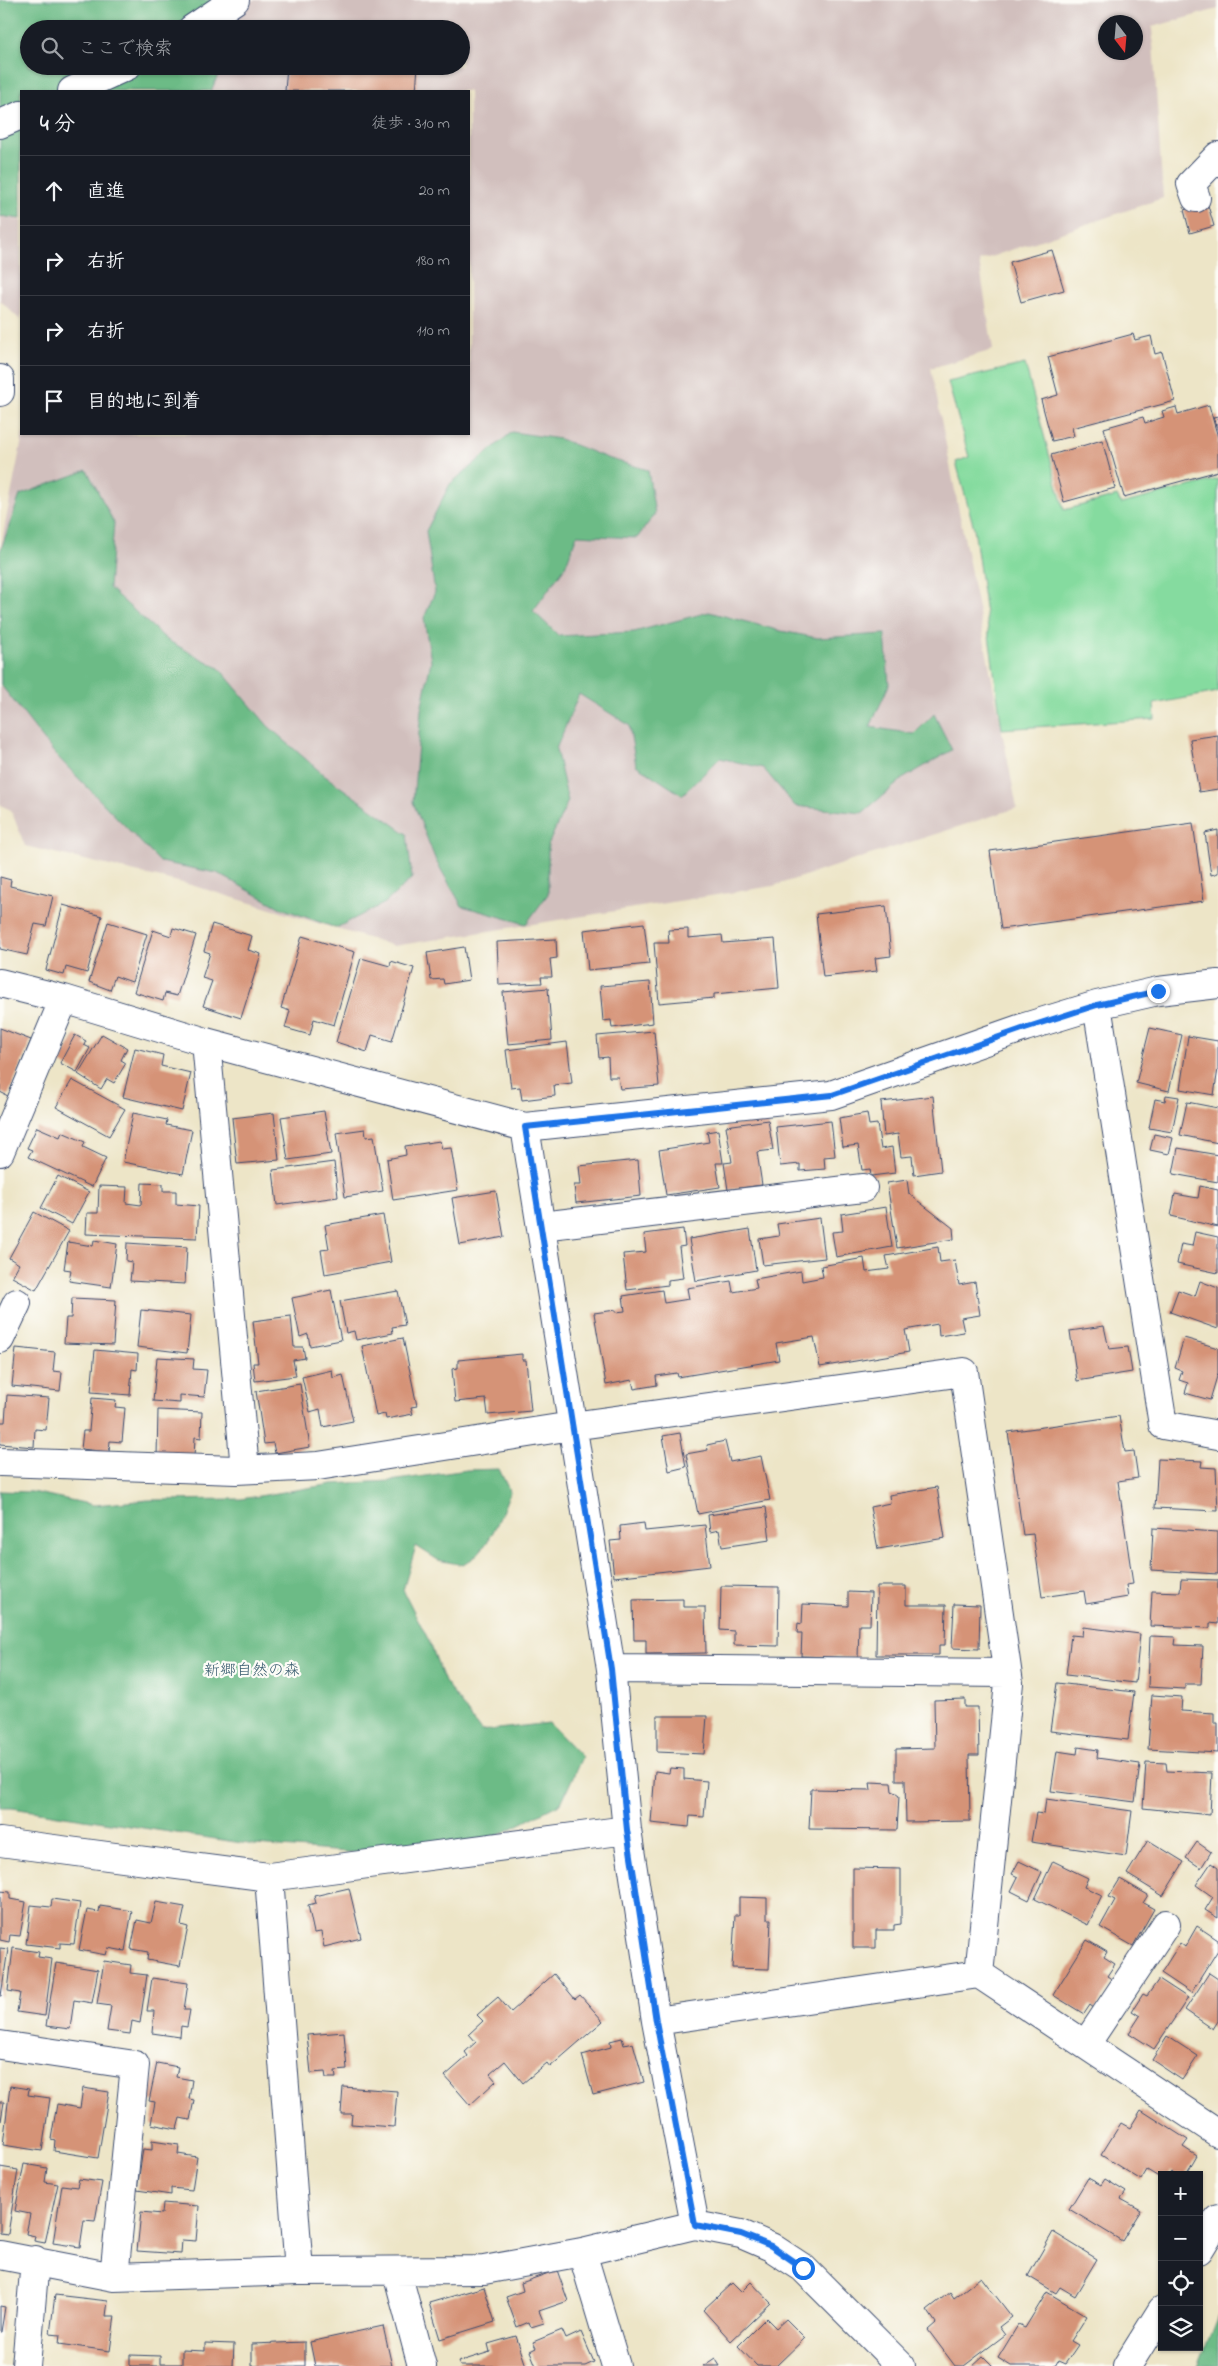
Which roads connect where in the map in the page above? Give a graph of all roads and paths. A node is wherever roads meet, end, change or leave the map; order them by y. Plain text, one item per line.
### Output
1 (235, 0) edge
2 (205, 20) edge
3 (107, 75) edge
4 (74, 90) edge
5 (20, 115) edge
6 (0, 124) edge
7 (1218, 156) edge
8 (1196, 198) dead end
9 (0, 379) edge
10 (0, 392) edge
11 (0, 983) edge
12 (1218, 984) edge
13 (64, 999) junction
14 (1097, 1005) junction
15 (206, 1042) junction
16 (525, 1127) junction
17 (0, 1152) edge
18 (864, 1188) dead end
19 (541, 1226) junction
20 (17, 1302) dead end
21 (0, 1339) edge
22 (572, 1426) junction
23 (1218, 1435) edge
24 (0, 1462) edge
25 (245, 1469) junction
26 (611, 1669) junction
27 (1007, 1672) junction
28 (627, 1830) junction
29 (0, 1842) edge
30 (269, 1877) junction
31 (1166, 1924) dead end
32 (979, 1974) junction
33 (656, 2021) junction
34 (1086, 2044) junction
35 (0, 2045) edge
36 (1218, 2133) edge
37 (1218, 2220) edge
38 (695, 2225) junction
39 (1203, 2244) edge
40 (582, 2252) junction
41 (0, 2255) edge
42 (34, 2260) junction
43 (299, 2272) junction
44 (397, 2272) junction
45 (114, 2277) junction
46 (1158, 2316) edge
47 (26, 2366) edge
48 (422, 2366) edge
49 (616, 2366) edge
50 (901, 2366) edge
51 (1126, 2366) edge

1 - 2 street
3 - 4 street
5 - 6 street
7 - 8 street
9 - 10 street
11 - 13 street
12 - 14 street
13 - 15 street
13 - 17 street
14 - 16 street
14 - 23 street
15 - 16 street
15 - 25 street
16 - 19 street
18 - 19 street
19 - 22 street
20 - 21 street
22 - 25 street
22 - 26 street
22 - 27 street
24 - 25 street
26 - 27 street
26 - 28 street
27 - 32 street
28 - 30 street
28 - 33 street
29 - 30 street
30 - 43 street
31 - 34 street
32 - 33 street
32 - 34 street
33 - 38 street
34 - 36 street
35 - 45 street
37 - 39 street
38 - 40 street
38 - 50 street
40 - 44 street
40 - 49 street
41 - 42 street
42 - 45 street
42 - 47 street
43 - 44 street
43 - 45 street
44 - 48 street
46 - 51 street

